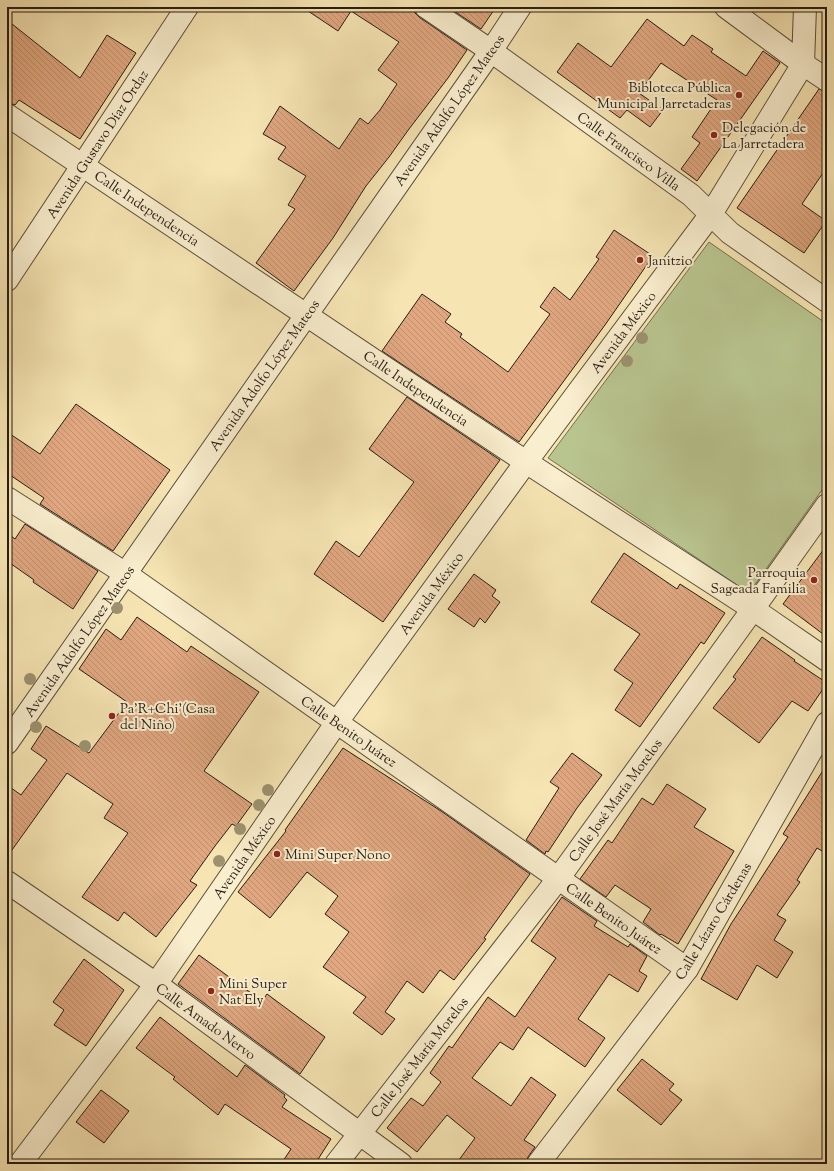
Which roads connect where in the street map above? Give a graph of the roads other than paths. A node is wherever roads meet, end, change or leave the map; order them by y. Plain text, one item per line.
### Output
1 (187, 7) edge
2 (426, 7) edge
3 (520, 7) edge
4 (726, 7) edge
5 (804, 7) edge
6 (491, 52) junction
7 (803, 64) junction
8 (827, 80) edge
9 (7, 115) edge
10 (83, 166) junction
11 (711, 214) junction
12 (7, 280) edge
13 (827, 301) edge
14 (306, 314) junction
15 (526, 462) junction
16 (7, 498) edge
17 (827, 504) edge
18 (126, 574) junction
19 (753, 609) junction
20 (827, 660) edge
21 (338, 722) junction
22 (827, 723) edge
23 (7, 743) edge
24 (558, 879) junction
25 (7, 882) edge
26 (687, 969) junction
27 (156, 984) junction
28 (359, 1134) junction
29 (20, 1164) edge
30 (336, 1164) edge
31 (401, 1164) edge
32 (538, 1164) edge

1 - 10 street, Avenida Gustavo Díaz Ordaz
2 - 6 street, Calle Francisco Villa
3 - 6 street, Avenida Adolfo López Mateos
4 - 7 street
5 - 7 street
6 - 11 street, Calle Francisco Villa
6 - 14 street, Avenida Adolfo López Mateos
7 - 8 street
7 - 11 street, Avenida México
9 - 10 street, Calle Independencia
10 - 12 street, Avenida Gustavo Díaz Ordaz
10 - 14 street, Calle Independencia
11 - 13 street, Calle Francisco Villa
11 - 15 street, Avenida México
14 - 15 street, Calle Independencia
14 - 18 street, Avenida Adolfo López Mateos
15 - 19 street, Calle Independencia
15 - 21 street, Avenida México
16 - 18 street, Calle Benito Juárez
17 - 19 street, Calle José María Morelos
18 - 21 street, Calle Benito Juárez
18 - 23 street, Avenida Adolfo López Mateos
19 - 20 street, Calle Independencia
19 - 24 street, Calle José María Morelos
21 - 24 street, Calle Benito Juárez
21 - 27 street, Avenida México
22 - 26 street, Calle Lázaro Cárdenas
24 - 26 street, Calle Benito Juárez
24 - 28 street, Calle José María Morelos
25 - 27 street, Calle Amado Nervo
26 - 32 street, Calle Lázaro Cárdenas
27 - 28 street, Calle Amado Nervo
27 - 29 street, Avenida México
28 - 30 street, Calle José María Morelos
28 - 31 street, Calle Amado Nervo

